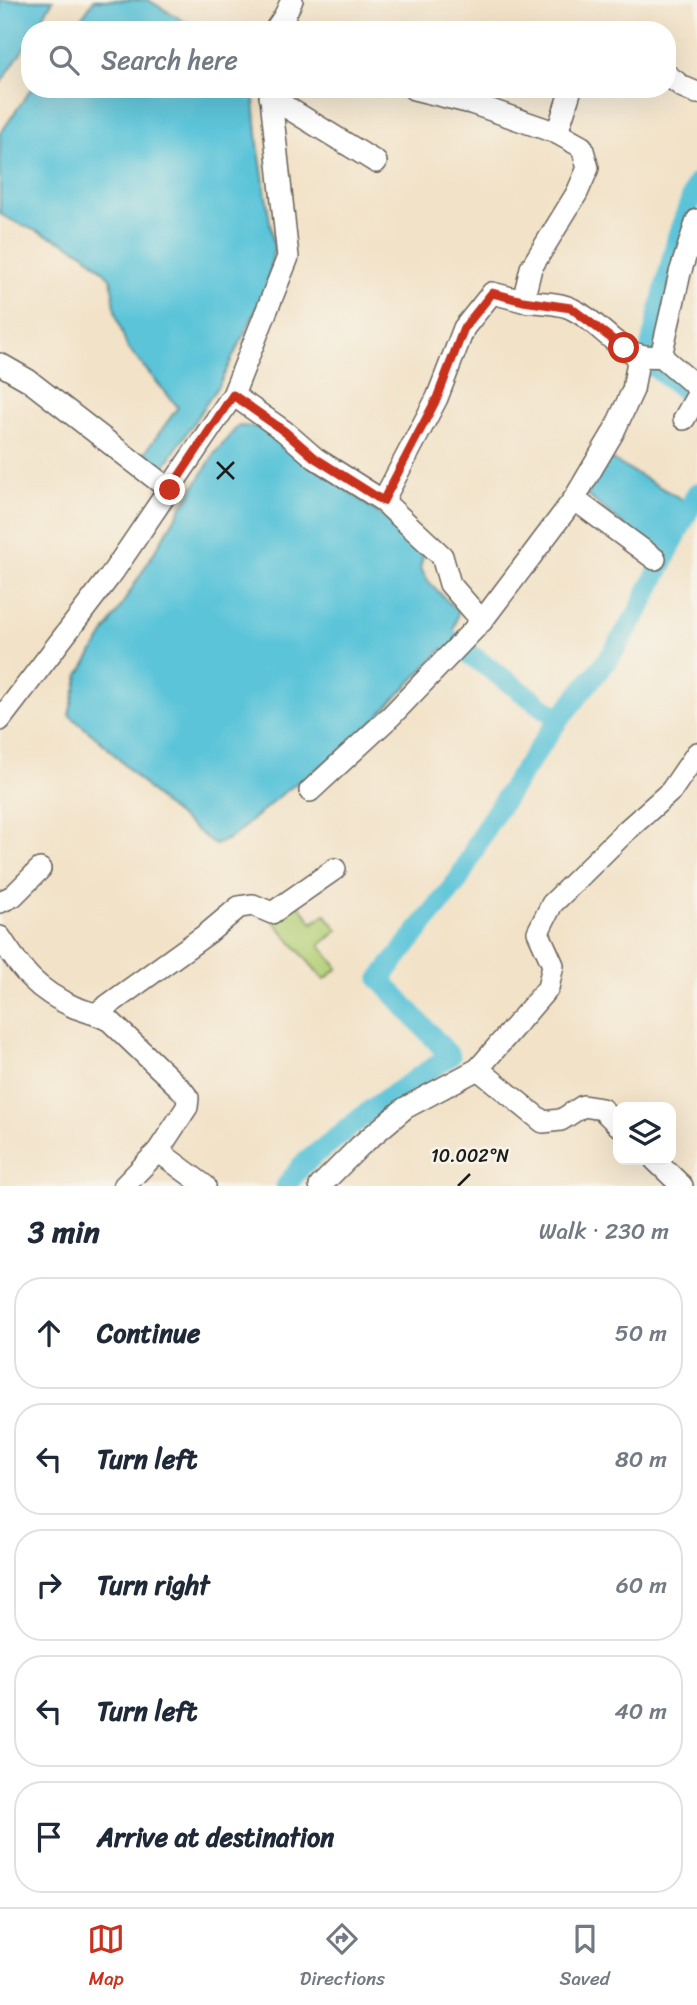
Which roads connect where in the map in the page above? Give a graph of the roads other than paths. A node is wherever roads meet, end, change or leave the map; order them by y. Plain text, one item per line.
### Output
1 (676, 82) edge
2 (697, 93) edge
3 (271, 98) edge
4 (278, 98) edge
5 (451, 98) edge
6 (568, 98) edge
7 (557, 133) junction
8 (376, 162) dead end
9 (697, 220) edge
10 (523, 301) junction
11 (639, 355) junction
12 (661, 356) junction
13 (0, 364) edge
14 (697, 387) edge
15 (233, 395) junction
16 (697, 396) edge
17 (684, 419) dead end
18 (170, 490) junction
19 (574, 499) junction
20 (383, 501) junction
21 (655, 559) dead end
22 (471, 630) junction
23 (0, 720) edge
24 (697, 753) edge
25 (310, 792) dead end
26 (40, 869) dead end
27 (335, 869) dead end
28 (0, 902) edge
29 (0, 937) edge
30 (97, 1013) junction
31 (478, 1069) junction
32 (613, 1120) edge
33 (158, 1151) junction
34 (660, 1165) edge
35 (124, 1186) edge
36 (205, 1186) edge
37 (320, 1186) edge
38 (682, 1186) edge

1 - 2 street
3 - 15 street
4 - 8 street
5 - 7 street
6 - 7 street
7 - 10 street
9 - 12 street
10 - 11 street
10 - 20 street
11 - 12 street
11 - 19 street
12 - 14 street
13 - 18 street
15 - 18 street
15 - 20 street
16 - 17 street
18 - 23 street
19 - 21 street
19 - 22 street
20 - 22 street
22 - 25 street
24 - 31 street
26 - 28 street
27 - 30 street
29 - 30 street
30 - 33 street
31 - 32 street
31 - 37 street
33 - 35 street
33 - 36 street
34 - 38 street

